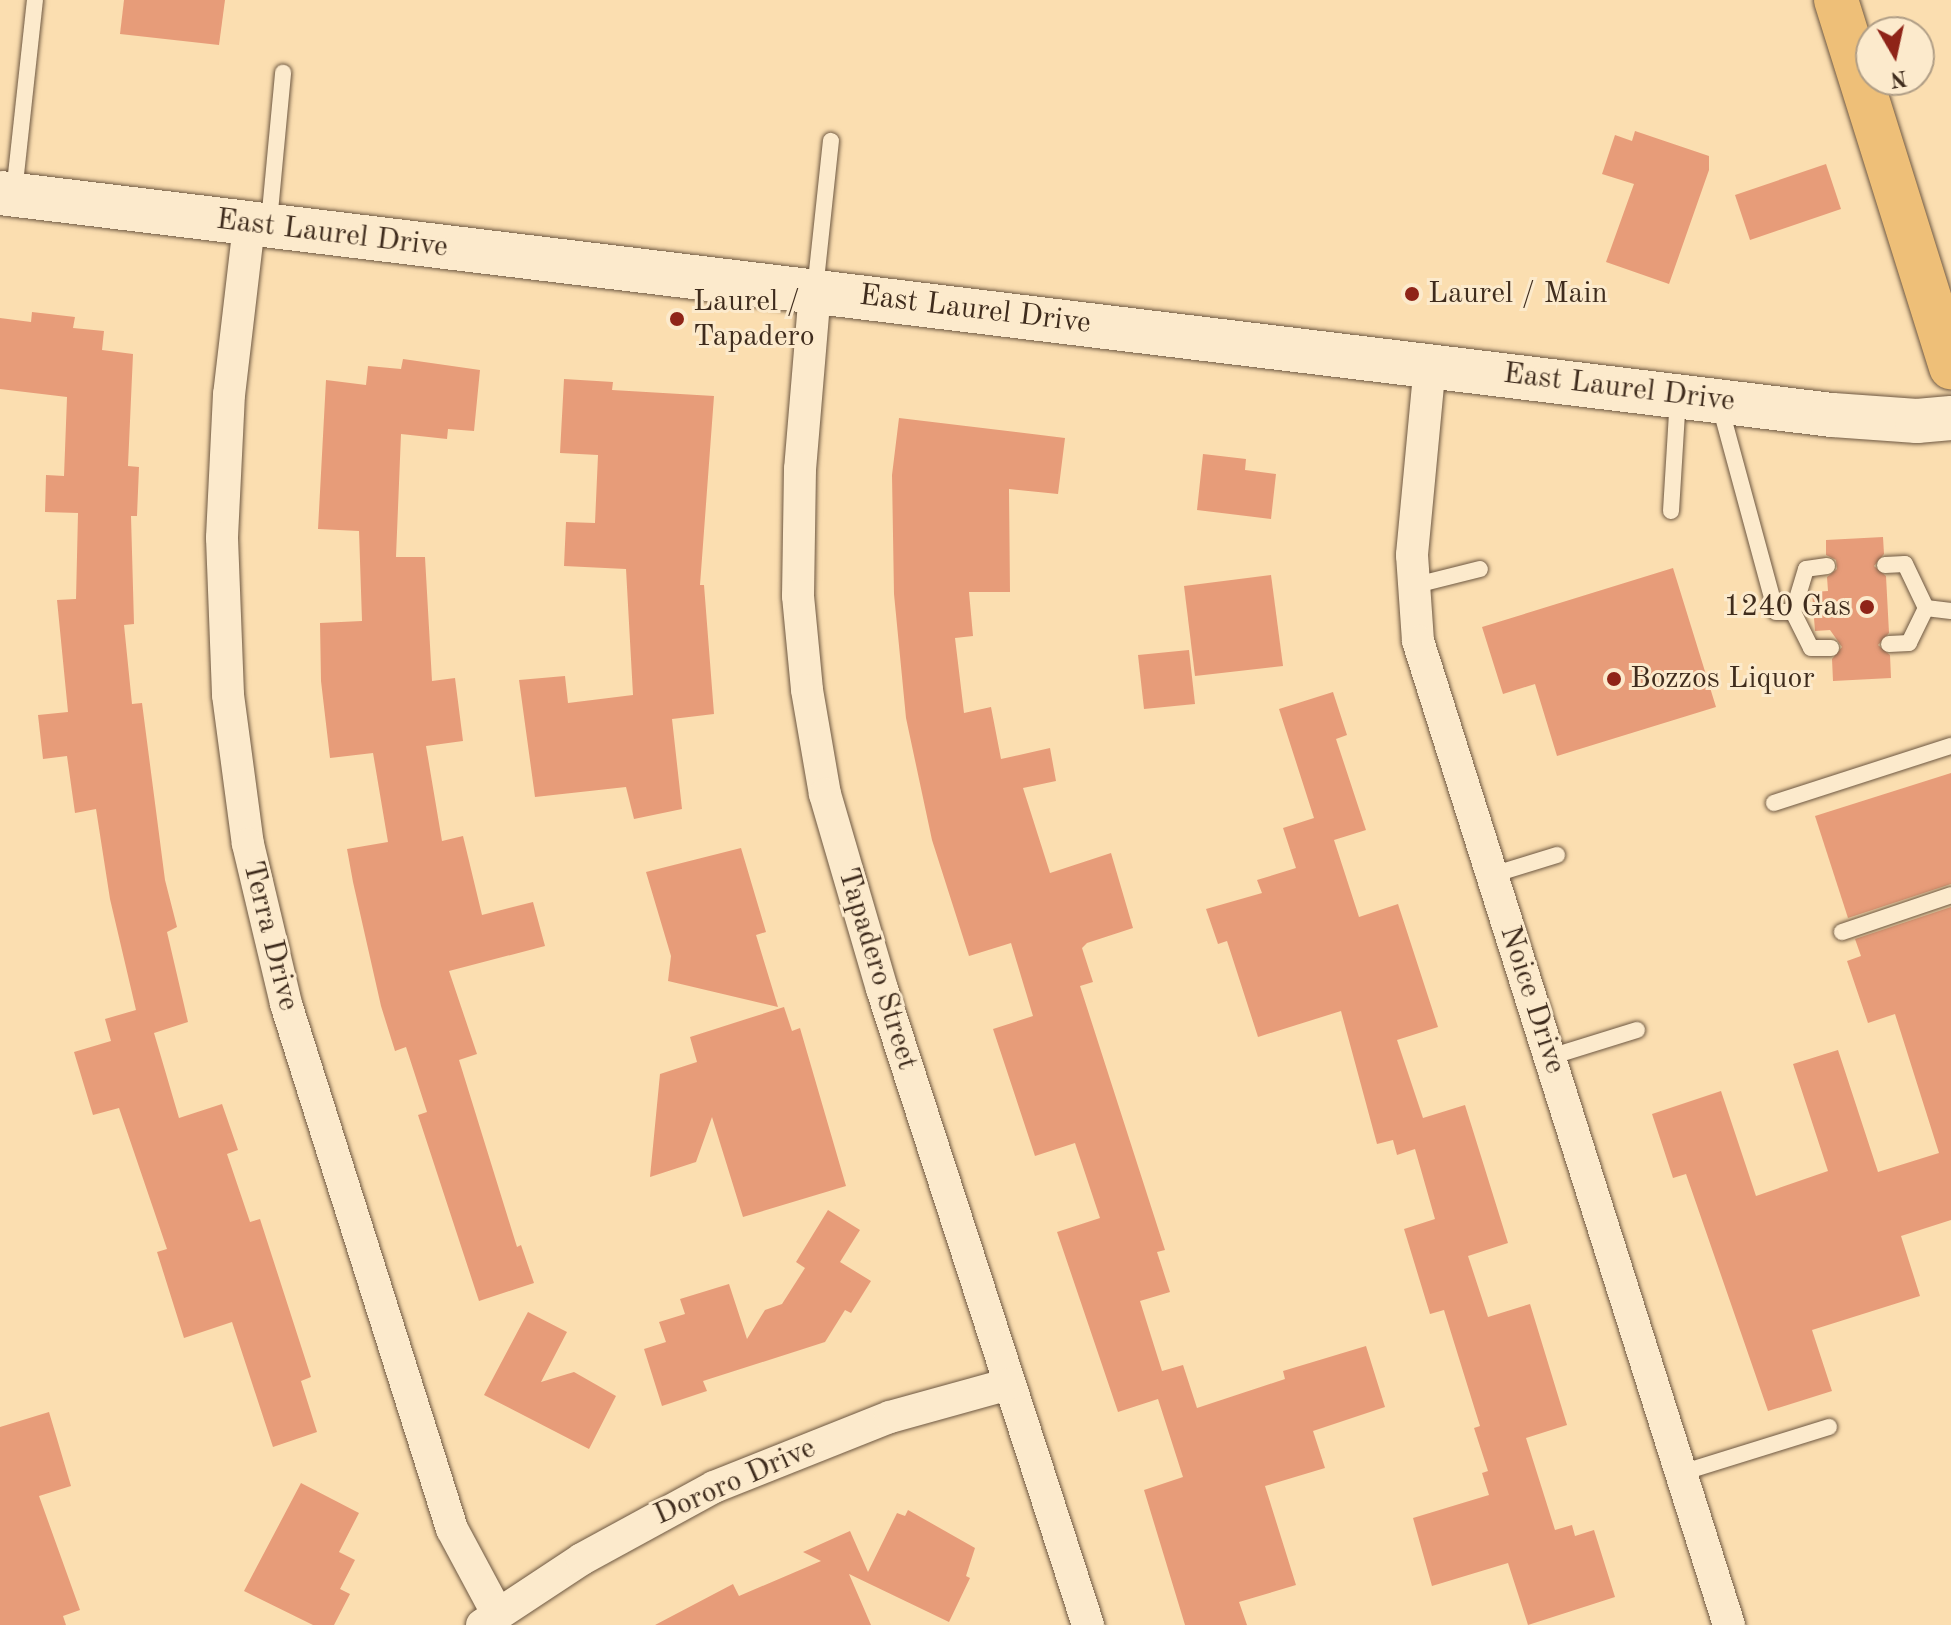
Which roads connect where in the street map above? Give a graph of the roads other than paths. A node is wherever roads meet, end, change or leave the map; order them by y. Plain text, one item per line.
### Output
1 (35, 0) edge
2 (1836, 0) edge
3 (283, 73) dead end
4 (831, 141) dead end
5 (7, 194) edge
6 (259, 226) junction
7 (815, 291) junction
8 (1430, 364) junction
9 (1951, 367) edge
10 (1699, 398) junction
11 (1951, 418) edge
12 (1671, 511) dead end
13 (1885, 565) dead end
14 (1827, 566) dead end
15 (1480, 569) dead end
16 (1412, 586) junction
17 (1926, 608) junction
18 (1951, 611) edge
19 (1793, 612) junction
20 (1889, 644) dead end
21 (1831, 648) dead end
22 (1951, 746) edge
23 (1774, 803) dead end
24 (1557, 855) dead end
25 (1492, 875) junction
26 (1951, 895) edge
27 (1842, 932) dead end
28 (1637, 1030) dead end
29 (1550, 1057) junction
30 (1009, 1384) junction
31 (1829, 1427) dead end
32 (1681, 1473) junction
33 (490, 1619) edge
34 (1088, 1625) edge
35 (1729, 1625) edge

1 - 5 lane
2 - 9 main road
3 - 6 lane
4 - 7 lane
5 - 6 main road, East Laurel Drive
6 - 7 main road, East Laurel Drive
6 - 33 street, Terra Drive
7 - 8 main road, East Laurel Drive
7 - 30 street, Tapadero Street
8 - 10 main road, East Laurel Drive
8 - 16 street, Noice Drive
10 - 11 main road, East Laurel Drive
10 - 12 lane
10 - 19 lane
13 - 17 lane
14 - 19 lane
15 - 16 lane
16 - 25 street, Noice Drive
17 - 18 lane
17 - 20 lane
19 - 21 lane
22 - 23 lane
24 - 25 lane
25 - 29 street, Noice Drive
26 - 27 lane
28 - 29 lane
29 - 32 street, Noice Drive
30 - 33 street, Dororo Drive
30 - 34 street, Tapadero Street
31 - 32 lane
32 - 35 street, Noice Drive

